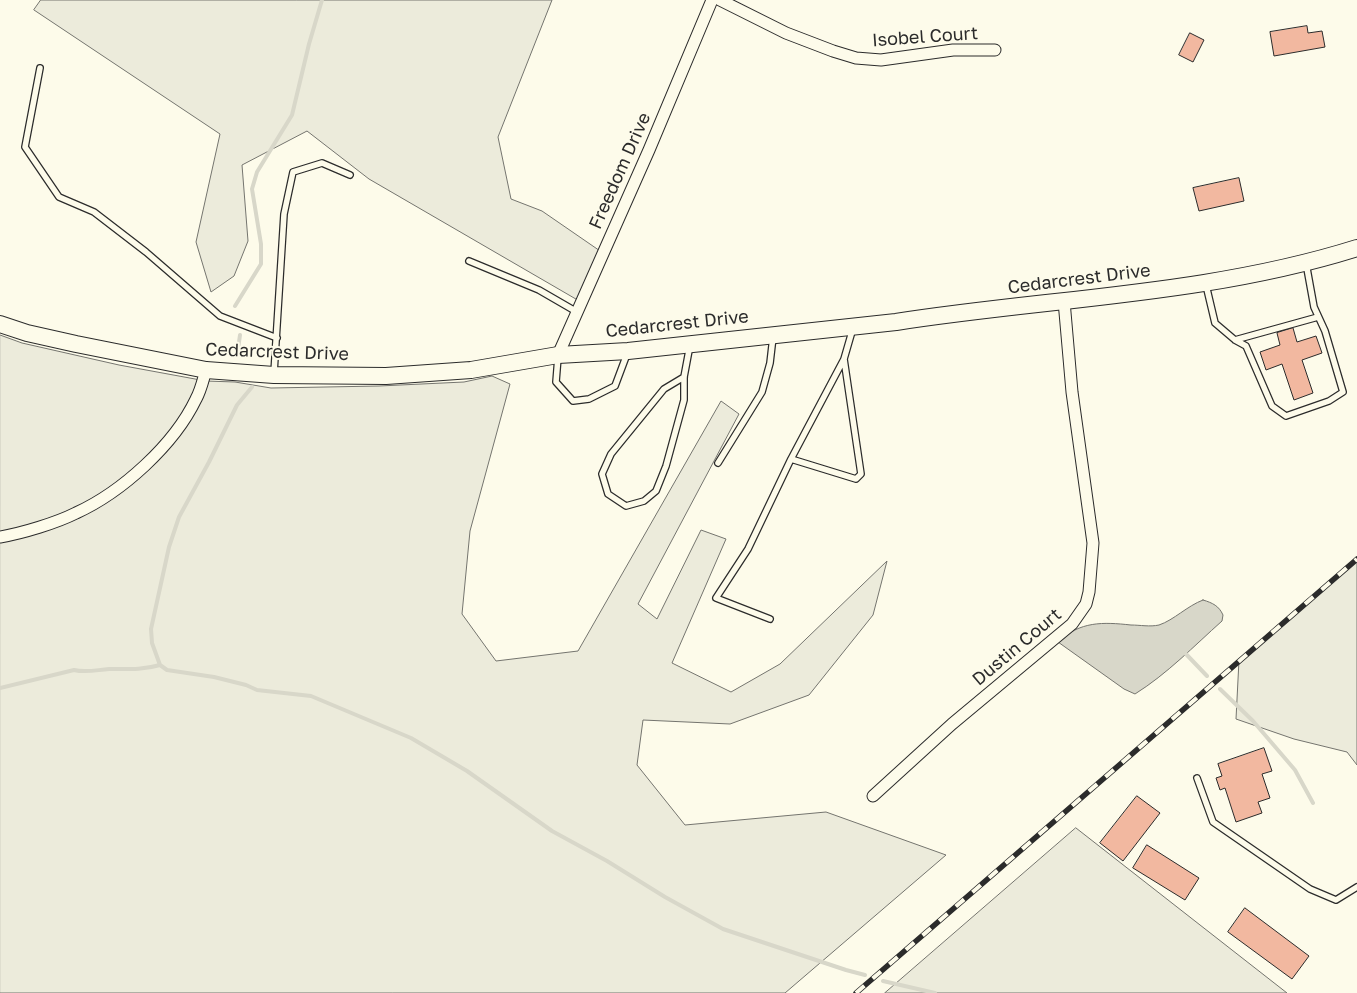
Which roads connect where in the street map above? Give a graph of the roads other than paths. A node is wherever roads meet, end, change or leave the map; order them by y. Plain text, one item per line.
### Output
1 (712, 0) edge
2 (720, 0) edge
3 (995, 50) dead end
4 (40, 68) dead end
5 (350, 175) dead end
6 (1357, 248) edge
7 (469, 261) dead end
8 (1305, 262) junction
9 (1205, 283) junction
10 (1064, 301) junction
11 (577, 312) junction
12 (1318, 317) junction
13 (0, 324) edge
14 (854, 326) junction
15 (774, 334) junction
16 (277, 338) junction
17 (1235, 340) junction
18 (691, 343) junction
19 (628, 351) junction
20 (558, 355) junction
21 (844, 359) junction
22 (206, 370) junction
23 (274, 375) junction
24 (684, 377) junction
25 (792, 459) junction
26 (718, 463) dead end
27 (0, 537) edge
28 (770, 619) dead end
29 (1197, 778) dead end
30 (873, 796) dead end
31 (1357, 887) edge

1 - 11 street, Freedom Drive
2 - 3 street, Isobel Court
4 - 16 lane
5 - 16 lane
6 - 8 street, Cedarcrest Drive
7 - 11 lane
8 - 9 street, Cedarcrest Drive
8 - 12 lane
9 - 10 street, Cedarcrest Drive
9 - 17 lane
10 - 14 street, Cedarcrest Drive
10 - 30 street, Dustin Court
11 - 20 street, Freedom Drive
12 - 17 lane
12 - 17 lane
13 - 22 street, Cedarcrest Drive
14 - 15 street, Cedarcrest Drive
14 - 21 lane
15 - 18 street, Cedarcrest Drive
15 - 26 lane
16 - 23 lane
18 - 19 street, Cedarcrest Drive
18 - 24 lane
19 - 20 street, Cedarcrest Drive
19 - 20 lane
20 - 23 street, Cedarcrest Drive
21 - 25 lane
21 - 25 lane
22 - 23 street, Cedarcrest Drive
22 - 27 street
24 - 24 lane
25 - 28 lane
29 - 31 lane

